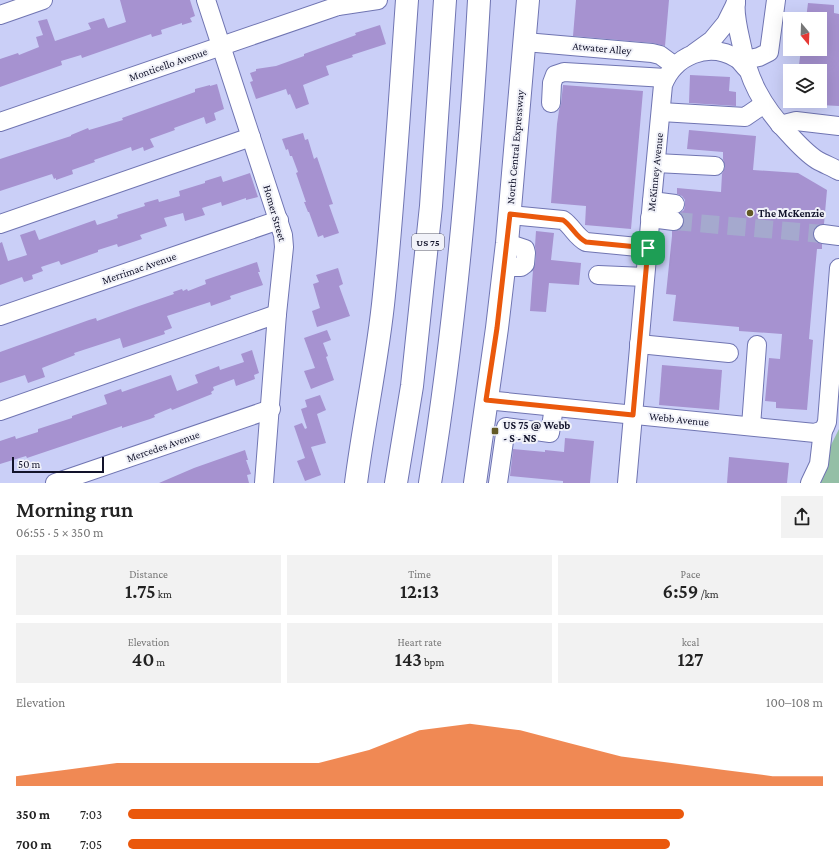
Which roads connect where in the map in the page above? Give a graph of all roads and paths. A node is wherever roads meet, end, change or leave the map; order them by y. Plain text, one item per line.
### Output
1 (43, 0) edge
2 (206, 0) edge
3 (378, 0) edge
4 (407, 0) edge
5 (445, 0) edge
6 (479, 0) edge
7 (528, 0) edge
8 (776, 0) edge
9 (736, 1) edge
10 (343, 3) edge
11 (0, 15) edge
12 (525, 42) junction
13 (222, 45) junction
14 (694, 54) junction
15 (744, 60) junction
16 (670, 72) junction
17 (550, 103) dead end
18 (764, 104) junction
19 (661, 112) junction
20 (0, 122) edge
21 (780, 125) junction
22 (839, 126) edge
23 (251, 137) junction
24 (656, 163) junction
25 (715, 166) dead end
26 (839, 171) edge
27 (651, 210) junction
28 (675, 212) tunnel mouth
29 (510, 214) junction
30 (279, 220) junction
31 (0, 224) edge
32 (648, 248) junction
33 (839, 268) edge
34 (598, 275) dead end
35 (645, 277) junction
36 (277, 314) junction
37 (0, 316) edge
38 (639, 344) junction
39 (836, 344) edge
40 (757, 345) dead end
41 (729, 353) dead end
42 (486, 400) junction
43 (554, 407) junction
44 (271, 409) junction
45 (0, 411) edge
46 (633, 415) junction
47 (751, 426) junction
48 (822, 430) junction
49 (55, 483) edge
50 (264, 483) edge
51 (356, 483) edge
52 (396, 483) edge
53 (430, 483) edge
54 (475, 483) edge
55 (498, 483) edge
56 (627, 483) edge
57 (810, 483) edge

1 - 11 street
2 - 13 street, Homer Street
3 - 10 street, Monticello Avenue
4 - 51 main road
5 - 52 main road, US 75
6 - 53 main road
7 - 12 main road, North Central Expressway
8 - 15 street
9 - 14 street
9 - 15 street
10 - 13 street, Monticello Avenue
12 - 16 street, Atwater Alley
12 - 29 main road, North Central Expressway
13 - 20 street, Monticello Avenue
13 - 23 street, Homer Street
14 - 15 street
14 - 16 street
15 - 18 street
16 - 17 street
16 - 19 street, McKinney Avenue
18 - 19 street
18 - 21 street
19 - 24 street, McKinney Avenue
21 - 22 street
21 - 26 street
23 - 30 street, Homer Street
23 - 31 street
24 - 25 street
24 - 27 street, McKinney Avenue
27 - 28 street
27 - 32 street, McKinney Avenue
29 - 32 street
29 - 42 main road, North Central Expressway
30 - 36 street, Homer Street
30 - 37 street, Merrimac Avenue
32 - 35 street, McKinney Avenue
33 - 39 street
34 - 35 street
35 - 38 street, McKinney Avenue
36 - 44 street, Homer Street
36 - 45 street
38 - 41 street
38 - 46 street, McKinney Avenue
39 - 48 street
40 - 47 street
42 - 43 street, Webb Avenue
42 - 54 main road, North Central Expressway
43 - 46 street, Webb Avenue
43 - 55 street
44 - 49 street, Mercedes Avenue
44 - 50 street, Homer Street
46 - 47 street, Webb Avenue
46 - 56 street, McKinney Avenue
47 - 48 street, Webb Avenue
48 - 57 street

